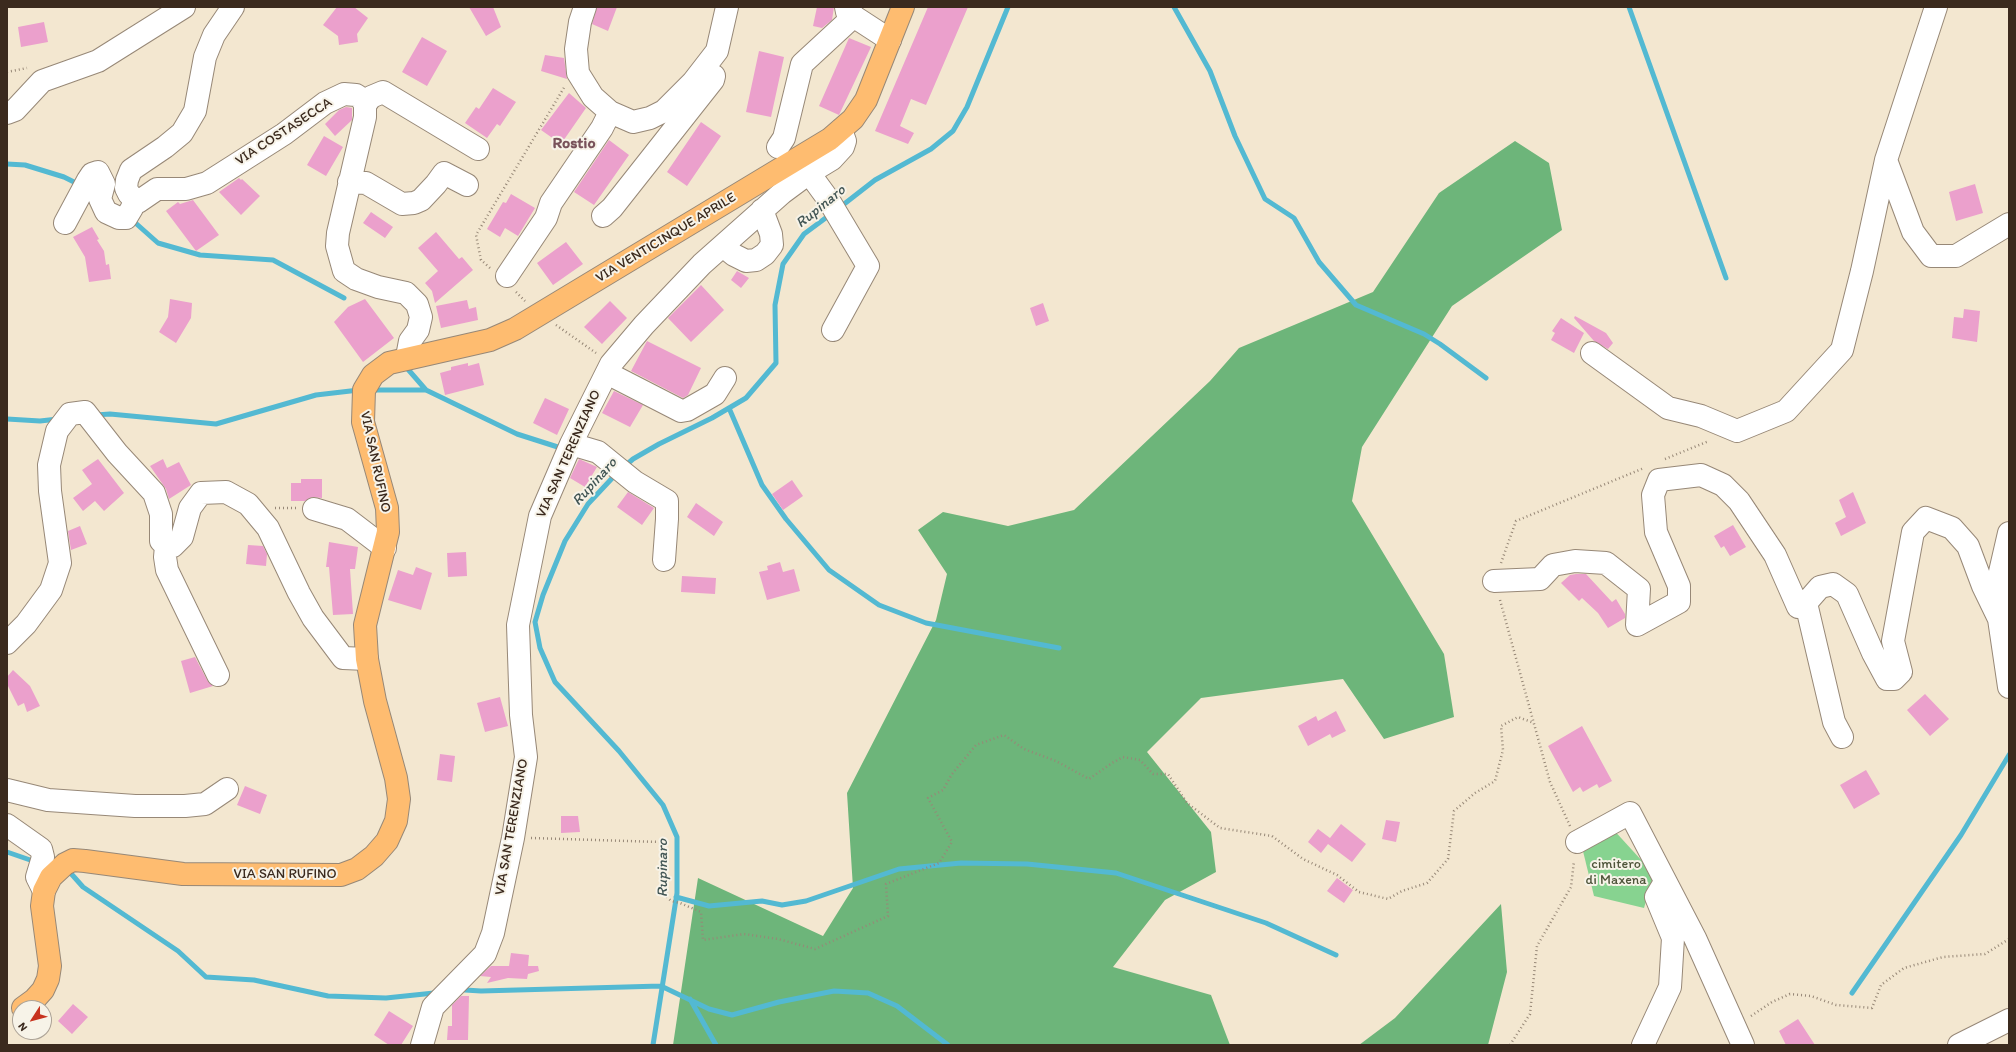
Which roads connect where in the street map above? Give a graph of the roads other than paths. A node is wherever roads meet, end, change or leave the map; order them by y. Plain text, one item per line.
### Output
1 (184, 7) edge
2 (233, 7) edge
3 (586, 7) edge
4 (727, 7) edge
5 (903, 7) edge
6 (1936, 7) edge
7 (850, 12) edge
8 (890, 40) junction
9 (713, 57) junction
10 (365, 106) junction
11 (610, 112) junction
12 (7, 113) edge
13 (842, 130) junction
14 (778, 147) dead end
15 (478, 149) dead end
16 (1886, 160) junction
17 (809, 173) junction
18 (350, 182) junction
19 (467, 185) dead end
20 (134, 200) junction
21 (762, 210) junction
22 (603, 216) dead end
23 (65, 223) dead end
24 (2009, 224) edge
25 (723, 246) junction
26 (507, 276) dead end
27 (833, 330) dead end
28 (1592, 353) dead end
29 (407, 357) junction
30 (607, 373) junction
31 (725, 378) dead end
32 (364, 390) joint
33 (571, 444) junction
34 (314, 509) road end
35 (2009, 532) edge
36 (166, 546) junction
37 (385, 548) junction
38 (664, 560) dead end
39 (1494, 581) dead end
40 (1806, 603) junction
41 (1999, 619) junction
42 (7, 642) edge
43 (367, 659) junction
44 (218, 675) dead end
45 (2009, 686) edge
46 (1842, 737) dead end
47 (227, 789) dead end
48 (7, 790) edge
49 (8, 825) edge
50 (1577, 842) road end
51 (1665, 882) junction
52 (44, 891) junction
53 (34, 1000) edge
54 (2009, 1020) edge
55 (422, 1045) edge
56 (1643, 1045) edge
57 (1743, 1045) edge
58 (1959, 1045) edge

1 - 12 street
2 - 20 street
3 - 11 street
4 - 9 street
5 - 8 main road, VIA VENTICINQUE APRILE
6 - 16 street
7 - 8 street
7 - 14 street
8 - 13 main road, VIA VENTICINQUE APRILE
9 - 11 street
9 - 22 street
10 - 15 street
10 - 18 street
10 - 20 street, VIA COSTASECCA
11 - 26 street
13 - 17 street, VIA SAN TERENZIANO
13 - 29 main road, VIA VENTICINQUE APRILE
16 - 24 street
16 - 28 street
17 - 21 street, VIA SAN TERENZIANO
17 - 27 street
18 - 19 street
18 - 29 street
20 - 23 street
21 - 25 street, VIA SAN TERENZIANO
21 - 25 street
25 - 30 street, VIA SAN TERENZIANO
29 - 32 main road, VIA VENTICINQUE APRILE
30 - 31 street
30 - 33 street, VIA SAN TERENZIANO
32 - 37 main road, VIA SAN RUFINO
33 - 38 street
33 - 55 street, VIA SAN TERENZIANO
34 - 37 street
35 - 41 street
36 - 42 street
36 - 43 street
36 - 44 street
37 - 43 main road, VIA SAN RUFINO
39 - 40 street
40 - 41 street
40 - 46 street
41 - 45 street
43 - 52 main road, VIA SAN RUFINO
47 - 48 street
49 - 52 street
50 - 51 street
51 - 56 street
51 - 57 street
52 - 53 main road, VIA SAN RUFINO
54 - 58 street

